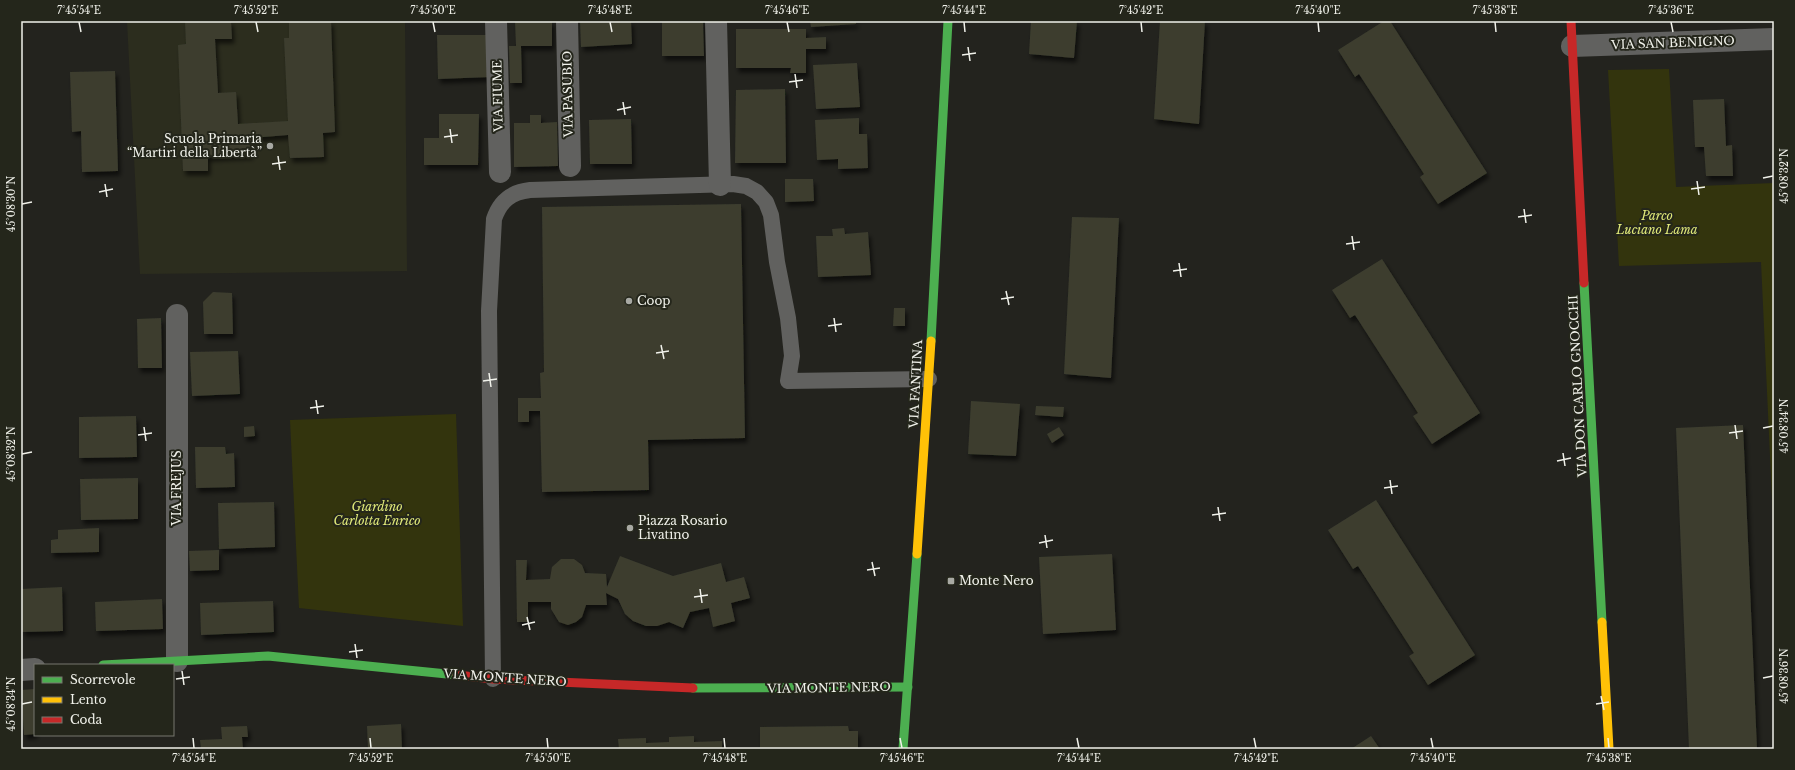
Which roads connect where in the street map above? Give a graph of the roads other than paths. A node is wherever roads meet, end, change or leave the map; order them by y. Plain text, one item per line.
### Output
1 (496, 21) edge
2 (567, 21) edge
3 (716, 21) edge
4 (948, 21) edge
5 (1571, 21) edge
6 (1774, 39) edge
7 (1572, 46) junction
8 (570, 166) dead end
9 (500, 172) dead end
10 (720, 185) junction
11 (177, 315) dead end
12 (928, 379) junction
13 (177, 661) junction
14 (122, 664) edge
15 (34, 669) edge
16 (21, 670) edge
17 (493, 679) junction
18 (908, 687) junction
19 (903, 749) edge
20 (1609, 749) edge

1 - 9 street, VIA FIUME
2 - 8 street, VIA PASUBIO
3 - 10 street
4 - 12 street, VIA FANTINA
5 - 7 street, VIA DON CARLO GNOCCHI
6 - 7 street, VIA SAN BENIGNO
7 - 20 street, VIA DON CARLO GNOCCHI
10 - 12 lane
10 - 17 lane
11 - 13 street, VIA FREJUS
12 - 18 street, VIA FANTINA
13 - 14 street, VIA MONTE NERO
13 - 17 street, VIA MONTE NERO
15 - 16 street
17 - 18 street, VIA MONTE NERO
18 - 19 street, VIA FANTINA

